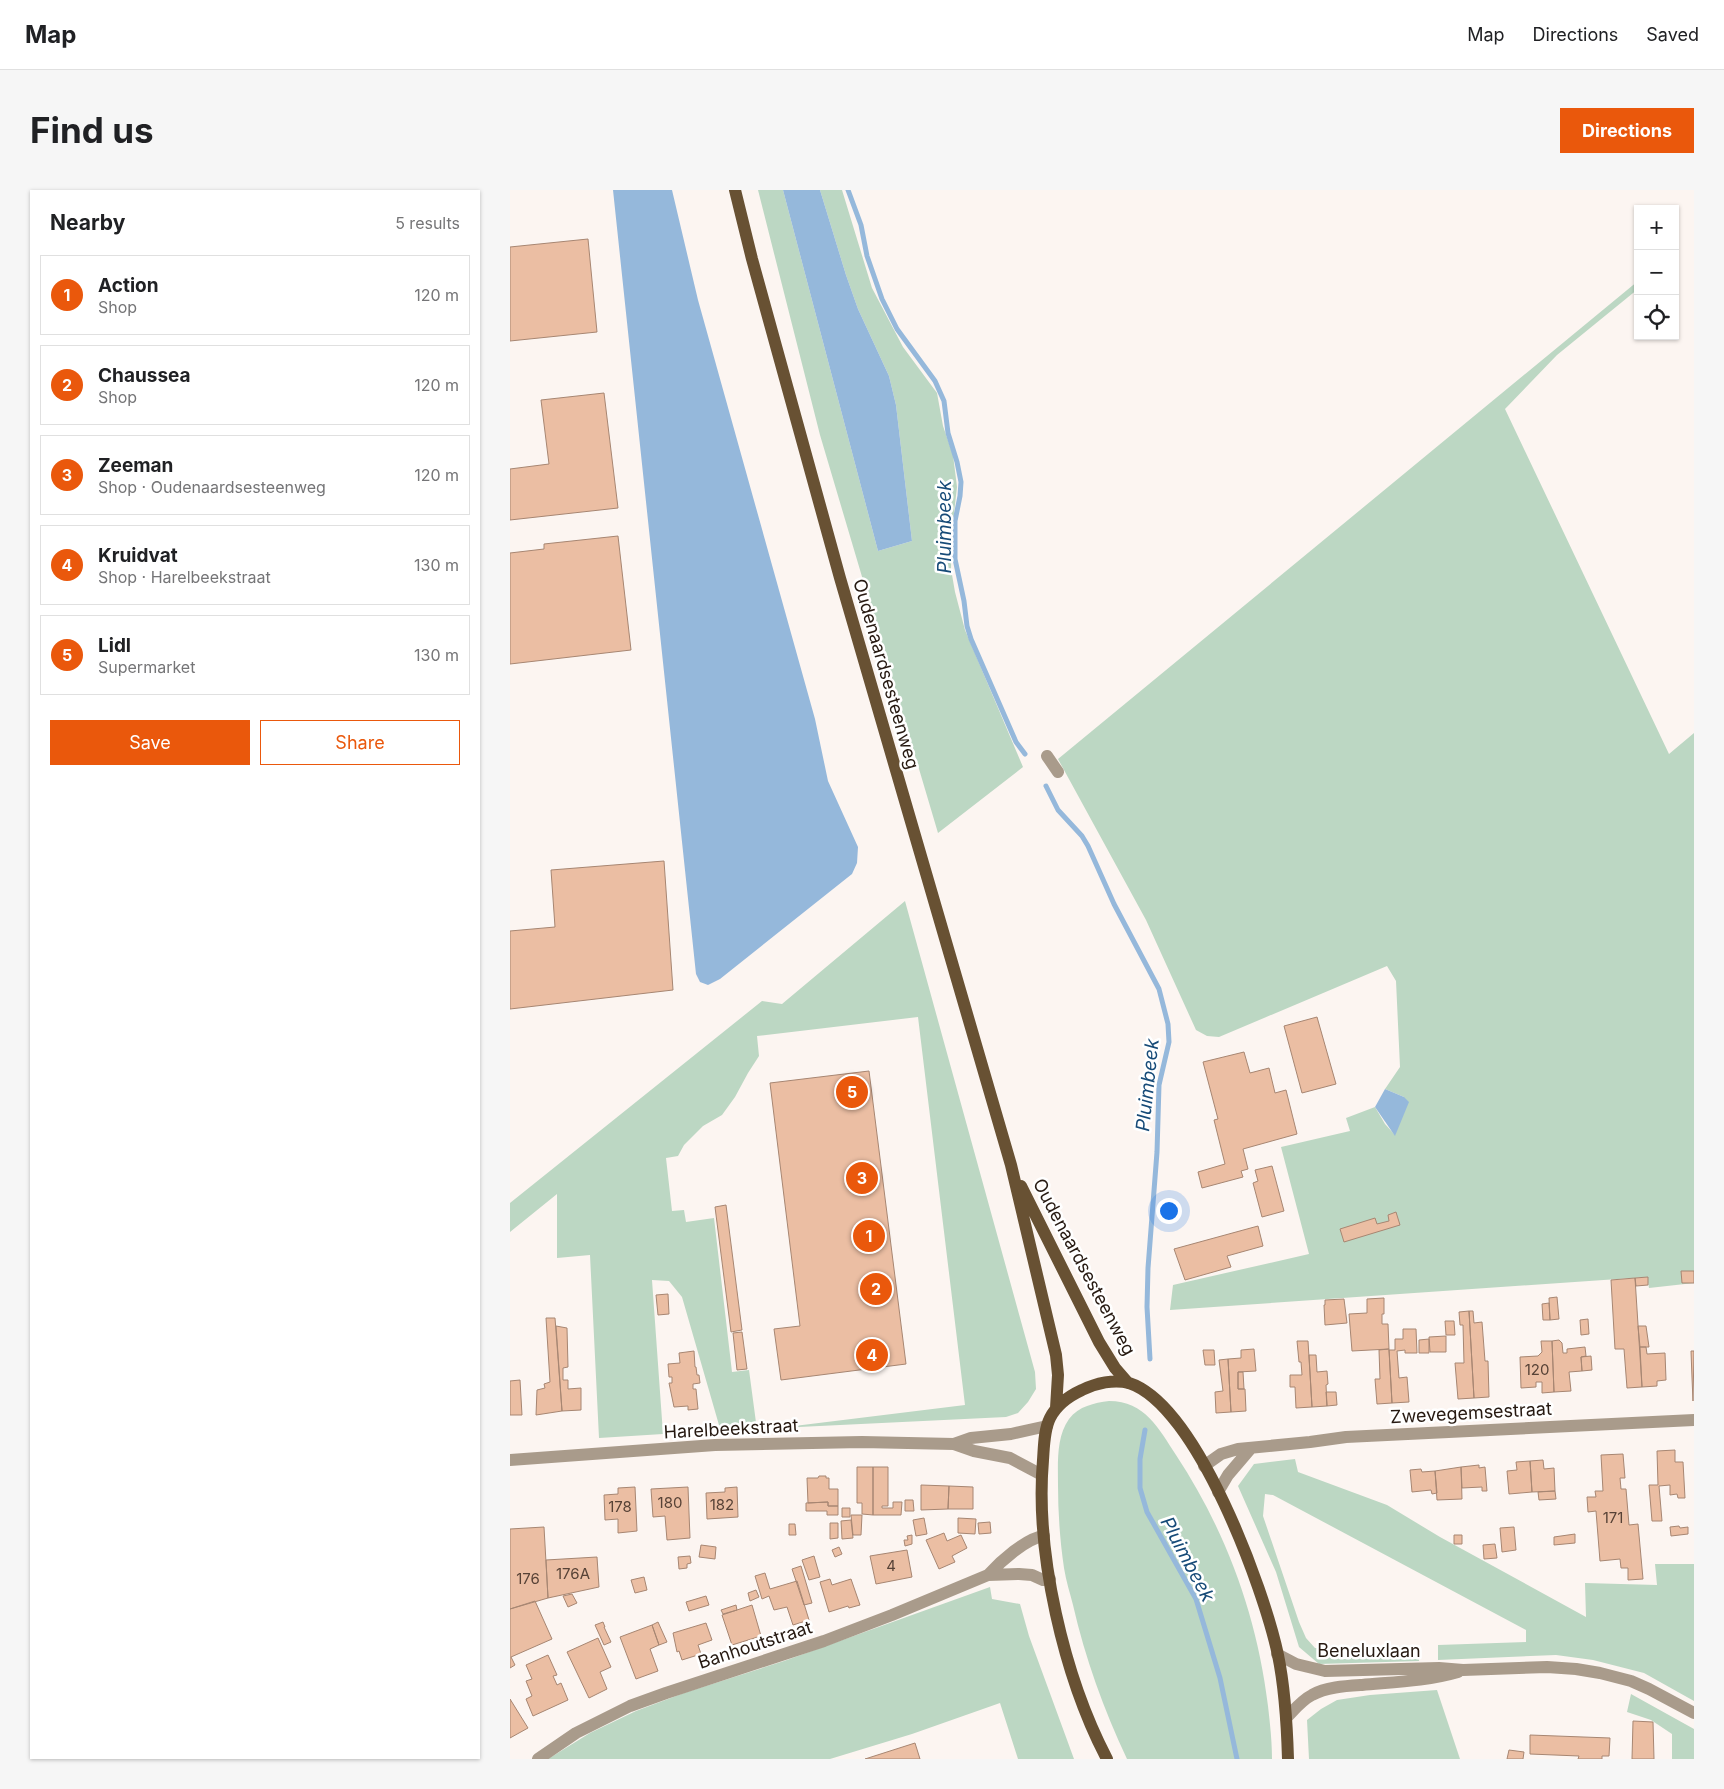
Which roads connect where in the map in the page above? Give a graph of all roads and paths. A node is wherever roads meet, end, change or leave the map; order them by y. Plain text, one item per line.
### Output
1 (735, 190) edge
2 (1047, 756) dead end
3 (1058, 772) dead end
4 (1011, 1166) junction
5 (1128, 1383) junction
6 (1056, 1408) junction
7 (1694, 1420) edge
8 (1047, 1426) junction
9 (954, 1444) junction
10 (1251, 1448) junction
11 (510, 1460) edge
12 (1204, 1466) junction
13 (1042, 1475) junction
14 (1218, 1492) junction
15 (1044, 1536) junction
16 (988, 1575) junction
17 (1050, 1579) junction
18 (1278, 1654) junction
19 (1463, 1670) junction
20 (1694, 1713) edge
21 (1286, 1718) junction
22 (538, 1759) edge
23 (1107, 1759) edge
24 (1288, 1759) edge

1 - 4 main road, Oudenaardsesteenweg
2 - 3 street
4 - 5 main road, Oudenaardsesteenweg
4 - 6 main road, Oudenaardsesteenweg
5 - 6 main road
5 - 12 main road
6 - 8 main road
7 - 10 street, Zwevegemsestraat
8 - 9 street, Harelbeekstraat
8 - 13 main road
9 - 11 street, Harelbeekstraat
9 - 13 street, Harelbeekstraat
10 - 12 street, Zwevegemsestraat
10 - 14 street
12 - 14 main road
13 - 15 main road
14 - 18 main road
15 - 16 street, Banhoutstraat
15 - 17 main road
16 - 17 street, Banhoutstraat
16 - 22 street, Banhoutstraat
17 - 23 main road
18 - 19 street, Beneluxlaan
18 - 21 main road
19 - 20 street, Beneluxlaan
19 - 21 street, Beneluxlaan
21 - 24 main road

